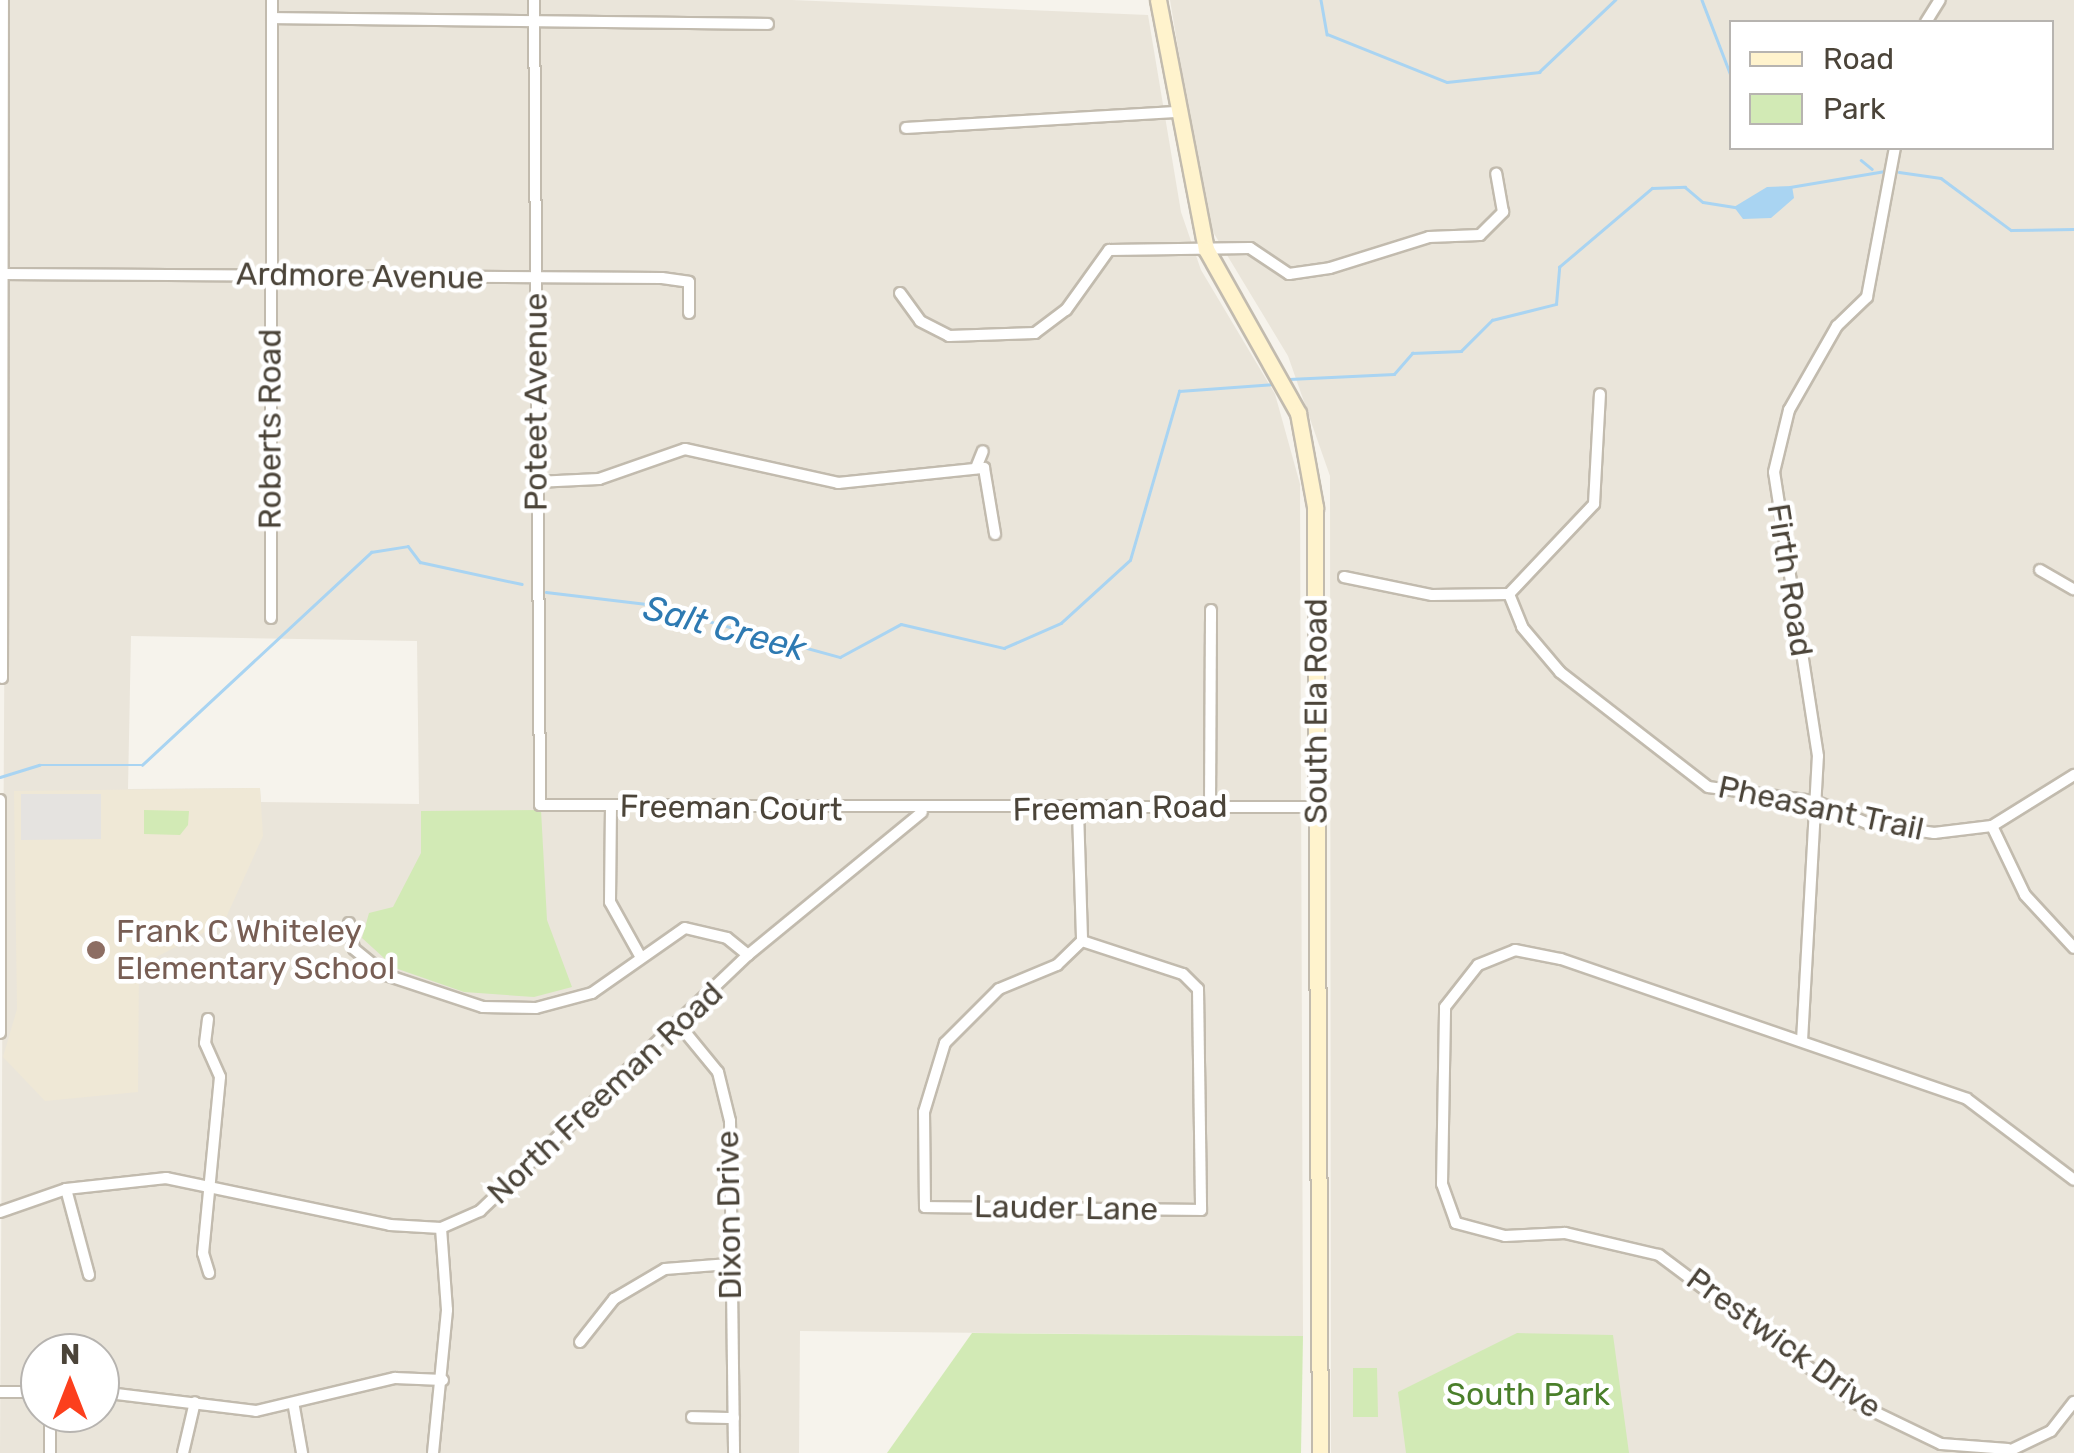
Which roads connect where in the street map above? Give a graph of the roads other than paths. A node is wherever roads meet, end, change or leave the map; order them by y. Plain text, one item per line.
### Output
1 (3, 0) edge
2 (272, 0) edge
3 (534, 0) edge
4 (1158, 0) edge
5 (272, 18) junction
6 (534, 19) junction
7 (768, 24) dead end
8 (1175, 112) junction
9 (906, 128) dead end
10 (1895, 150) edge
11 (1496, 174) dead end
12 (1206, 248) junction
13 (2, 274) edge
14 (269, 275) junction
15 (535, 278) junction
16 (900, 293) dead end
17 (689, 313) dead end
18 (1600, 394) dead end
19 (983, 451) dead end
20 (976, 468) junction
21 (536, 482) junction
22 (995, 534) dead end
23 (2040, 570) dead end
24 (1344, 577) dead end
25 (2074, 590) edge
26 (1509, 594) junction
27 (1211, 610) dead end
28 (271, 618) dead end
29 (2, 678) edge
30 (2074, 776) edge
31 (1, 800) edge
32 (1815, 801) junction
33 (540, 804) joint
34 (610, 806) junction
35 (1210, 807) junction
36 (1316, 807) junction
37 (922, 811) junction
38 (1078, 811) junction
39 (1992, 826) junction
40 (2, 923) edge
41 (349, 923) dead end
42 (1082, 941) junction
43 (2074, 948) edge
44 (639, 954) junction
45 (748, 955) junction
46 (208, 1018) dead end
47 (681, 1027) junction
48 (0, 1033) edge
49 (1802, 1041) junction
50 (2074, 1180) edge
51 (214, 1184) junction
52 (66, 1189) junction
53 (0, 1212) edge
54 (440, 1228) junction
55 (728, 1264) junction
56 (209, 1273) dead end
57 (89, 1275) dead end
58 (580, 1342) dead end
59 (444, 1380) junction
60 (120, 1394) edge
61 (194, 1402) junction
62 (2074, 1402) edge
63 (294, 1408) junction
64 (692, 1417) dead end
65 (734, 1418) junction
66 (2006, 1451) edge
67 (183, 1453) edge
68 (302, 1453) edge
69 (433, 1453) edge
70 (734, 1453) edge
71 (1320, 1453) edge

1 - 13 street
2 - 5 street, Roberts Road
3 - 6 street, Poteet Avenue
4 - 8 main road, South Ela Road
5 - 6 street
5 - 14 street, Roberts Road
6 - 7 street
6 - 15 street, Poteet Avenue
8 - 9 street
8 - 12 main road, South Ela Road
10 - 32 street, Firth Road
11 - 12 street
12 - 16 street
12 - 36 main road, South Ela Road
13 - 14 street, Ardmore Avenue
13 - 29 street
14 - 15 street, Ardmore Avenue
14 - 28 street, Roberts Road
15 - 17 street, Ardmore Avenue
15 - 21 street, Poteet Avenue
18 - 26 street
19 - 20 street
20 - 21 street
20 - 22 street
21 - 33 street, Poteet Avenue
23 - 25 street
24 - 26 street
26 - 32 street, Pheasant Trail
27 - 35 street
30 - 39 street
31 - 40 street
32 - 39 street, Pheasant Trail
32 - 49 street, Firth Road
33 - 34 street, Freeman Court
34 - 37 street, Freeman Court
34 - 44 street
35 - 36 street, Freeman Road
35 - 38 street, Freeman Road
36 - 71 main road, South Ela Road
37 - 38 street, Freeman Road
37 - 45 street, North Freeman Road
38 - 42 street
39 - 43 street
40 - 48 street
41 - 44 street
42 - 42 street, Lauder Lane
44 - 45 street
45 - 47 street, North Freeman Road
46 - 51 street
47 - 54 street, North Freeman Road
47 - 55 street, Dixon Drive
49 - 50 street
49 - 66 street, Prestwick Drive
51 - 52 street
51 - 54 street
51 - 56 street
52 - 53 street
52 - 57 street
54 - 59 street
55 - 58 street
55 - 65 street, Dixon Drive
59 - 63 street
59 - 69 street
60 - 61 street
61 - 63 street
61 - 67 street
62 - 66 street
63 - 68 street
64 - 65 street
65 - 70 street, Dixon Drive

